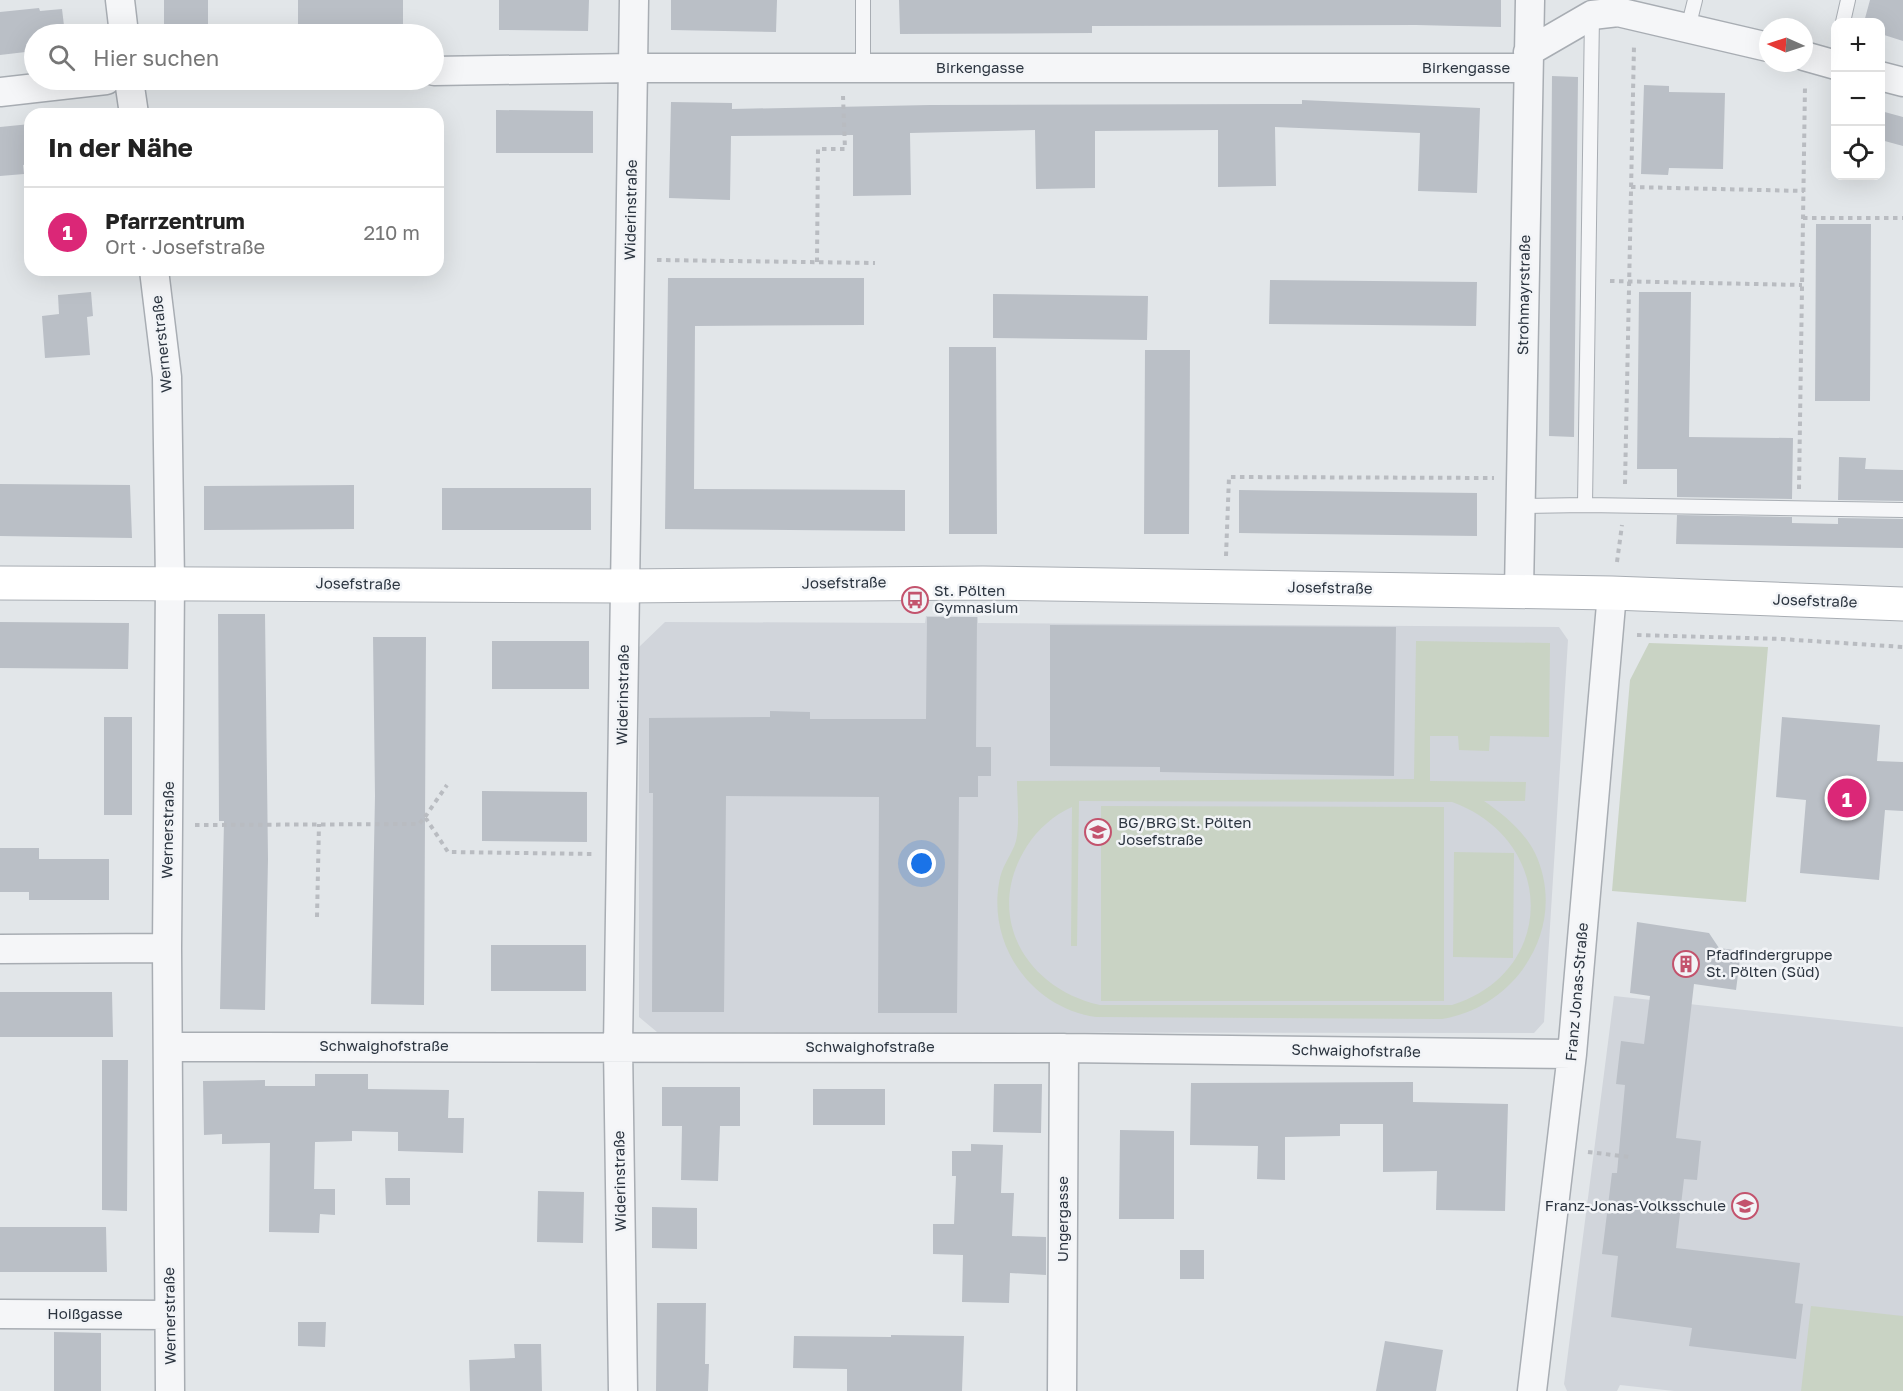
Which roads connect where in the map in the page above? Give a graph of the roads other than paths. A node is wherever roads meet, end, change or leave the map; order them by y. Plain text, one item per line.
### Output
1 (120, 0) edge
2 (634, 0) edge
3 (862, 0) edge
4 (1530, 0) edge
5 (1695, 0) edge
6 (1848, 0) edge
7 (1592, 15) junction
8 (1844, 18) edge
9 (123, 24) edge
10 (1688, 28) junction
11 (1759, 45) edge
12 (1813, 57) edge
13 (1831, 59) edge
14 (1528, 60) junction
15 (633, 68) junction
16 (853, 68) junction
17 (444, 71) edge
18 (1885, 77) edge
19 (1903, 82) edge
20 (24, 89) edge
21 (130, 90) edge
22 (0, 92) edge
23 (133, 108) edge
24 (155, 276) edge
25 (1585, 505) junction
26 (1521, 506) junction
27 (1903, 510) edge
28 (170, 582) junction
29 (0, 583) edge
30 (624, 586) junction
31 (1519, 591) junction
32 (1612, 593) junction
33 (1903, 604) edge
34 (167, 948) junction
35 (0, 950) edge
36 (618, 1046) junction
37 (168, 1047) junction
38 (1064, 1048) junction
39 (1572, 1054) junction
40 (0, 1314) edge
41 (169, 1315) junction
42 (170, 1391) edge
43 (623, 1391) edge
44 (1062, 1391) edge
45 (1532, 1391) edge

1 - 9 street
2 - 15 street, Widerinstraße
3 - 16 lane
4 - 14 street, Strohmayrstraße
5 - 10 lane
6 - 8 lane
7 - 10 street, Birkengasse
7 - 14 street, Birkengasse
7 - 25 lane
10 - 11 street, Birkengasse
12 - 13 street
14 - 16 street, Birkengasse
14 - 26 street, Strohmayrstraße
15 - 16 street, Birkengasse
15 - 17 street, Birkengasse
15 - 30 street, Widerinstraße
18 - 19 street
20 - 22 street
21 - 23 street
24 - 28 street, Wernerstraße
25 - 26 lane
25 - 27 lane
26 - 31 street, Strohmayrstraße
28 - 29 street, Josefstraße
28 - 30 street, Josefstraße
28 - 34 street, Wernerstraße
30 - 31 street, Josefstraße
30 - 36 street, Widerinstraße
31 - 32 street, Josefstraße
32 - 33 street, Josefstraße
32 - 39 street, Franz Jonas-Straße
34 - 35 street
34 - 37 street, Wernerstraße
36 - 37 street, Schwaighofstraße
36 - 38 street, Schwaighofstraße
36 - 43 street, Widerinstraße
37 - 41 street, Wernerstraße
38 - 39 street, Schwaighofstraße
38 - 44 street, Ungergasse
39 - 45 street, Franz Jonas-Straße
40 - 41 street, Hoißgasse
41 - 42 street, Wernerstraße

